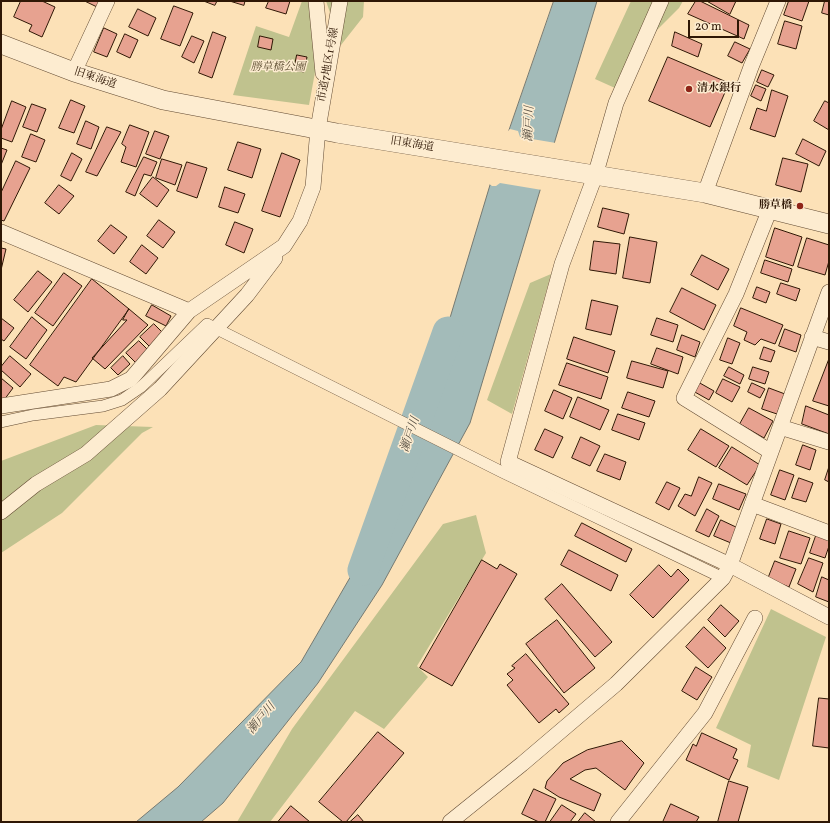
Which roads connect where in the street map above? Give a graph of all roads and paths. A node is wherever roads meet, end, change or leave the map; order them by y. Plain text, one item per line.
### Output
1 (107, 1) edge
2 (316, 1) edge
3 (340, 1) edge
4 (661, 1) edge
5 (778, 1) edge
6 (1, 44) edge
7 (74, 72) junction
8 (324, 90) junction
9 (318, 129) junction
10 (586, 174) junction
11 (705, 193) junction
12 (770, 209) junction
13 (829, 224) edge
14 (1, 232) edge
15 (284, 246) junction
16 (829, 292) edge
17 (190, 311) junction
18 (215, 330) junction
19 (812, 337) junction
20 (829, 342) edge
21 (1, 406) edge
22 (1, 422) edge
23 (780, 426) junction
24 (829, 442) edge
25 (771, 452) junction
26 (752, 504) junction
27 (1, 512) edge
28 (829, 533) edge
29 (727, 571) junction
30 (829, 617) edge
31 (755, 618) dead end
32 (451, 821) edge
33 (618, 822) edge

1 - 7 street
2 - 8 street
3 - 8 street, 市道7地区1号線
4 - 10 street
5 - 11 street
6 - 7 street, 旧東海道
7 - 9 street, 旧東海道
8 - 9 street, 市道7地区1号線
9 - 10 street, 旧東海道
9 - 15 street, 市道7地区1号線
10 - 11 street, 旧東海道
10 - 29 street
11 - 12 street, 旧東海道
12 - 13 street, 旧東海道
12 - 25 street
14 - 17 street
15 - 17 street
15 - 18 street, 市道7地区1号線
16 - 19 street
17 - 21 street
18 - 22 street
18 - 27 street, 市道7地区1号線
18 - 29 street
19 - 20 street
19 - 23 street
23 - 24 street
23 - 25 street
25 - 26 street
26 - 28 street
26 - 29 street
29 - 30 street
29 - 32 street
31 - 33 street

